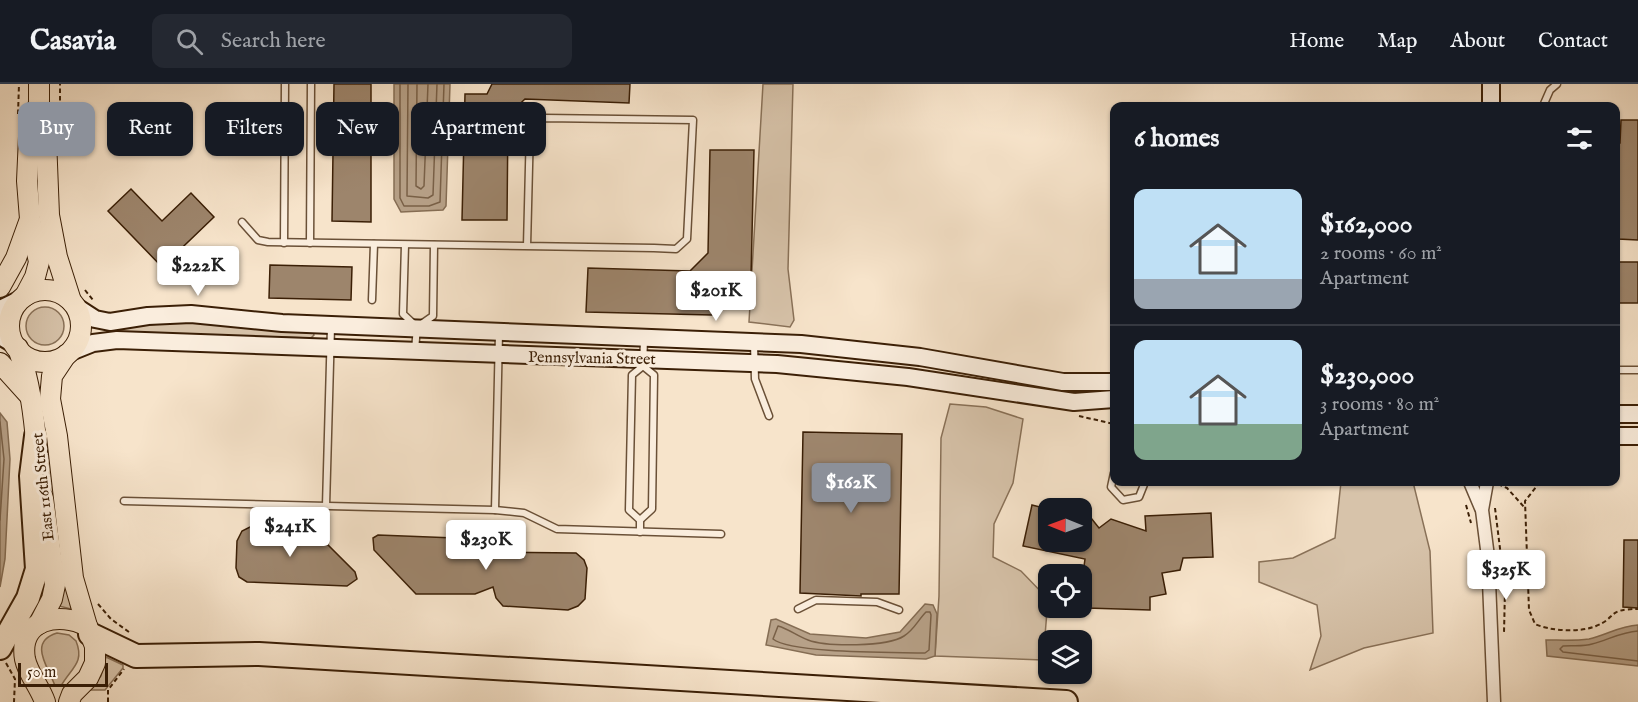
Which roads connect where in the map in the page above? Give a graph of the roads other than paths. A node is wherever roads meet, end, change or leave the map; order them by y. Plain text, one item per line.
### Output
1 (39, 84) edge
2 (285, 84) edge
3 (311, 84) edge
4 (1491, 84) edge
5 (1557, 84) edge
6 (39, 102) edge
7 (1491, 102) edge
8 (1545, 102) edge
9 (28, 156) edge
10 (47, 156) edge
11 (30, 219) junction
12 (242, 222) dead end
13 (284, 243) junction
14 (310, 243) junction
15 (374, 244) junction
16 (405, 244) junction
17 (434, 245) junction
18 (527, 246) junction
19 (0, 287) edge
20 (23, 298) junction
21 (372, 300) dead end
22 (73, 304) junction
23 (0, 309) edge
24 (331, 325) junction
25 (417, 328) junction
26 (499, 333) junction
27 (644, 336) junction
28 (754, 341) junction
29 (11, 343) edge
30 (330, 346) junction
31 (415, 351) junction
32 (67, 354) junction
33 (497, 355) junction
34 (643, 362) junction
35 (0, 363) edge
36 (754, 363) junction
37 (1620, 370) edge
38 (1638, 370) edge
39 (1110, 382) edge
40 (32, 399) junction
41 (1110, 399) edge
42 (1620, 414) edge
43 (1638, 414) edge
44 (769, 416) dead end
45 (36, 436) junction
46 (1620, 436) edge
47 (1638, 436) edge
48 (1111, 486) edge
49 (1143, 486) edge
50 (1472, 486) edge
51 (1491, 486) edge
52 (124, 501) dead end
53 (326, 506) junction
54 (495, 510) junction
55 (1482, 510) junction
56 (640, 520) junction
57 (639, 532) junction
58 (721, 534) dead end
59 (798, 609) dead end
60 (899, 610) dead end
61 (35, 628) junction
62 (89, 630) junction
63 (1, 651) edge
64 (1494, 698) edge
65 (45, 702) edge
66 (69, 702) edge
67 (1066, 702) edge

1 - 6 main road
2 - 13 lane
3 - 14 lane
4 - 7 main road
5 - 8 lane
9 - 11 main road
10 - 22 main road
11 - 19 main road
11 - 20 main road
12 - 13 lane
13 - 14 lane
14 - 15 lane
15 - 16 lane
15 - 21 lane
16 - 17 lane
16 - 25 lane
17 - 18 lane
17 - 25 lane
18 - 18 lane
20 - 22 main road
20 - 23 main road
20 - 29 main road
22 - 24 main road, Pennsylvania Street
22 - 32 main road
24 - 25 main road, Pennsylvania Street
24 - 30 lane
25 - 26 main road, Pennsylvania Street
25 - 31 lane
26 - 27 main road, Pennsylvania Street
26 - 33 lane
27 - 28 main road, Pennsylvania Street
27 - 34 lane
28 - 36 lane
28 - 39 main road, Pennsylvania Street
29 - 32 main road
29 - 40 main road, East 116th Street
30 - 31 main road, Pennsylvania Street
30 - 32 main road, Pennsylvania Street
30 - 53 lane
31 - 33 main road, Pennsylvania Street
32 - 62 main road, East 116th Street
33 - 34 main road, Pennsylvania Street
33 - 54 lane
34 - 36 main road, Pennsylvania Street
34 - 56 lane
34 - 56 lane
35 - 40 main road
36 - 41 main road, Pennsylvania Street
36 - 44 lane
37 - 38 lane
40 - 45 main road, East 116th Street
42 - 43 main road
45 - 61 main road, East 116th Street
45 - 63 highway
46 - 47 main road
48 - 49 lane
50 - 55 street
51 - 55 street
52 - 53 lane
53 - 54 lane
54 - 57 lane
55 - 64 street
56 - 57 lane
57 - 58 lane
59 - 60 lane
61 - 62 main road
61 - 63 highway
61 - 65 main road
62 - 66 main road, East 116th Street
62 - 67 highway

